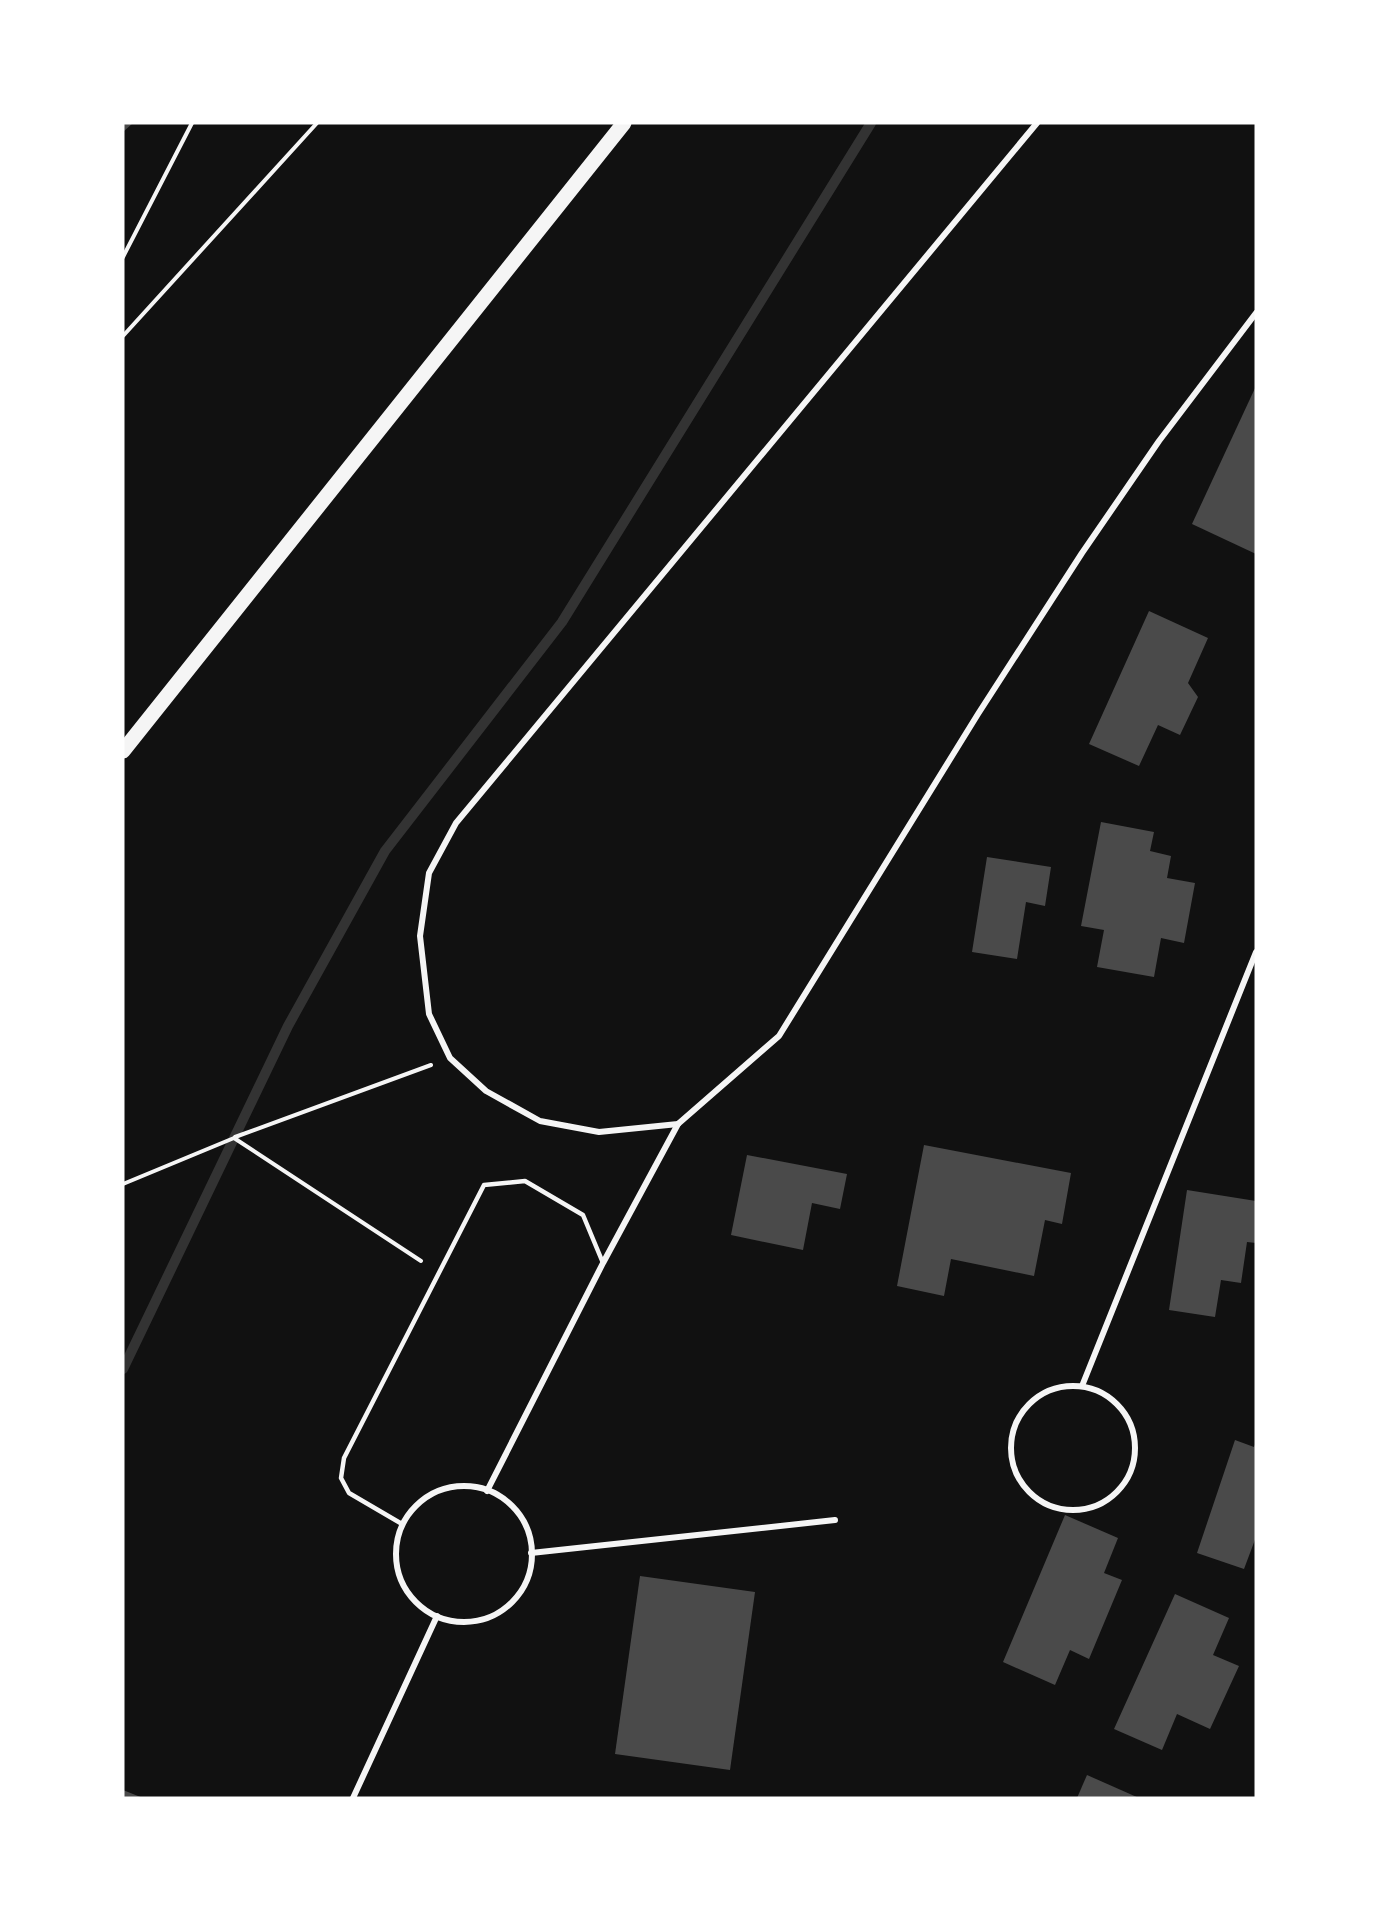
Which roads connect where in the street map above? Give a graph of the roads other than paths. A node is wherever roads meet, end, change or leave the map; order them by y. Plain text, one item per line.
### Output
1 (624, 123) edge
2 (1037, 123) edge
3 (1256, 313) edge
4 (123, 751) edge
5 (1256, 952) edge
6 (678, 1124) junction
7 (603, 1263) junction
8 (1082, 1386) junction
9 (487, 1491) junction
10 (835, 1520) dead end
11 (402, 1524) junction
12 (531, 1553) junction
13 (437, 1616) junction
14 (353, 1798) edge

1 - 4 main road
2 - 6 street
3 - 6 street
5 - 8 street
6 - 7 street
7 - 9 street
7 - 11 lane
8 - 8 street
9 - 11 street
9 - 12 street
10 - 12 street
11 - 13 street
12 - 13 street
13 - 14 street

